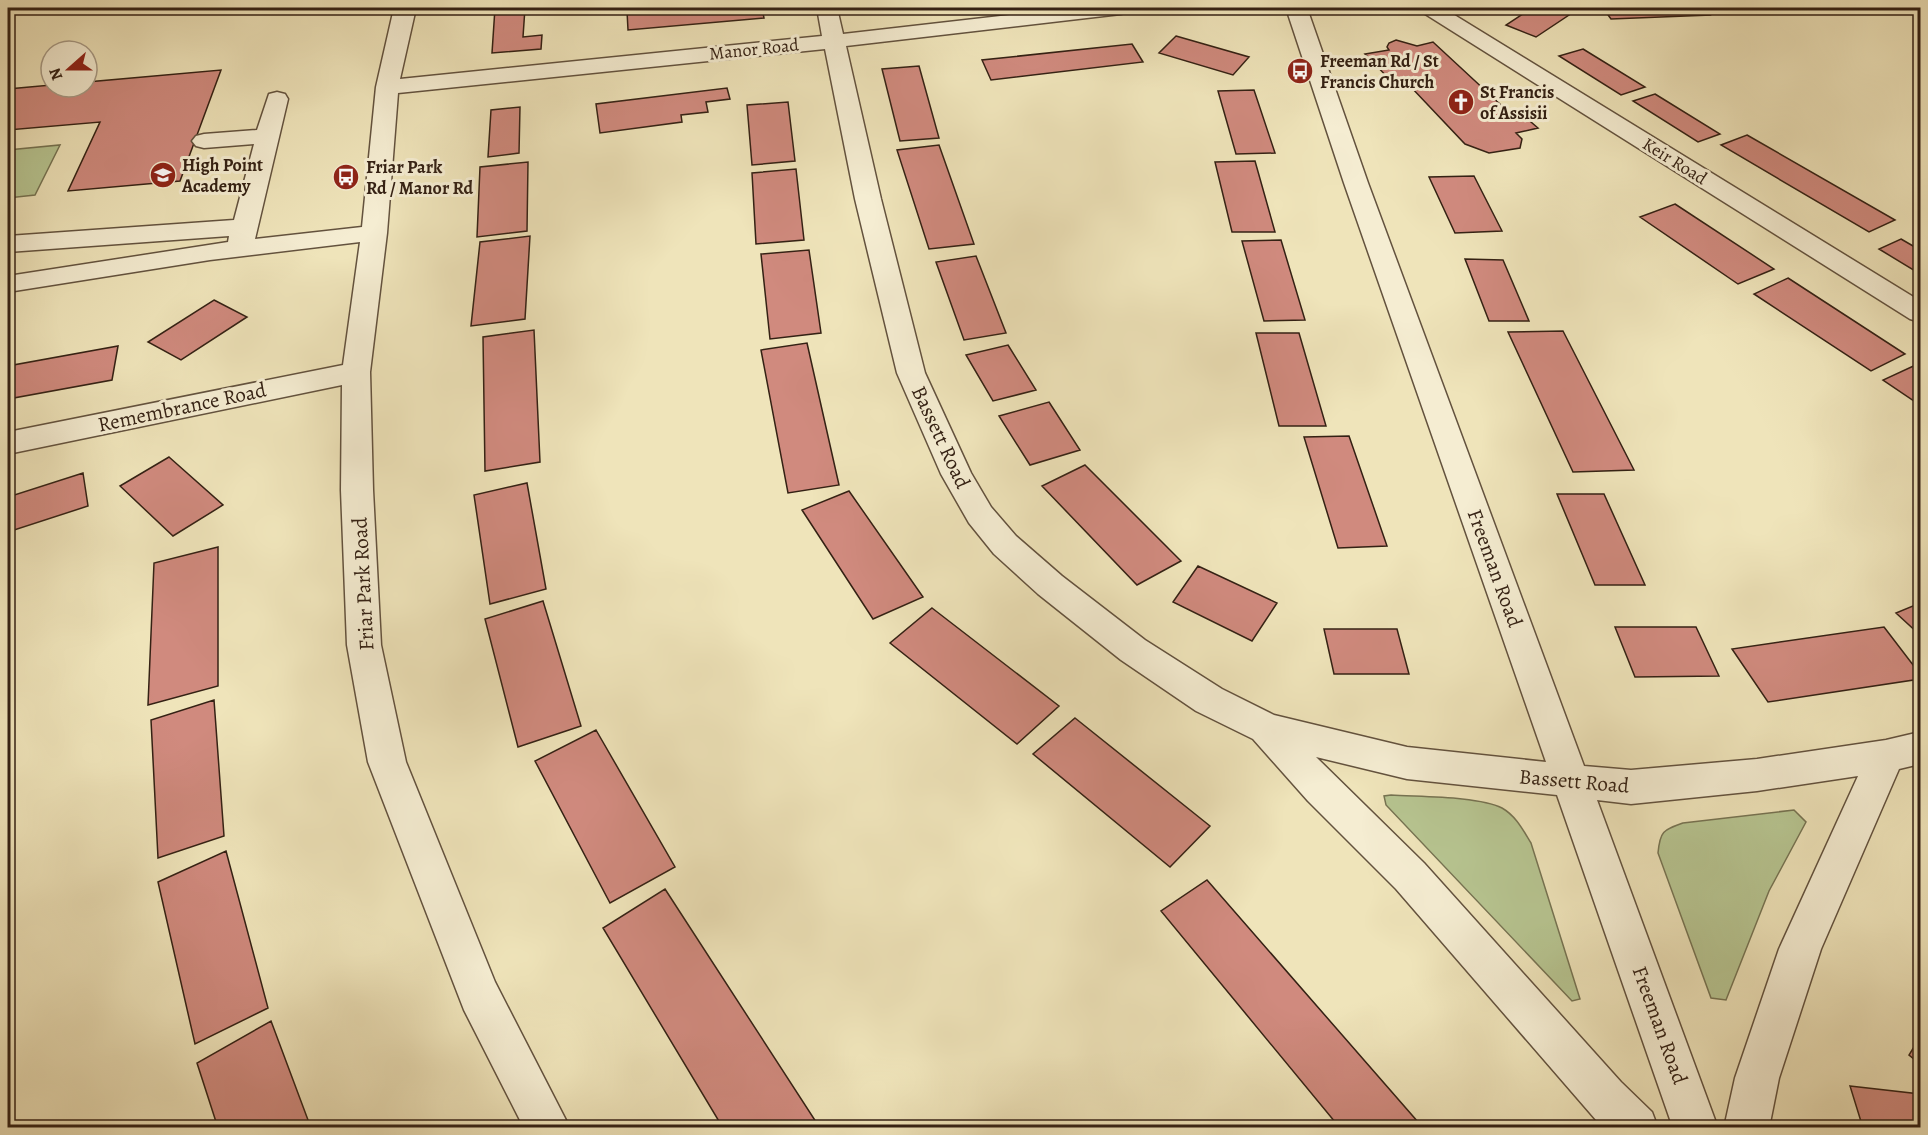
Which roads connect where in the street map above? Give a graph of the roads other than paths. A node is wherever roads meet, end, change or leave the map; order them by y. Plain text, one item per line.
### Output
1 (405, 8) edge
2 (827, 8) edge
3 (1120, 8) edge
4 (1297, 8) edge
5 (1429, 8) edge
6 (835, 41) junction
7 (387, 87) junction
8 (277, 99) dead end
9 (267, 136) junction
10 (204, 141) dead end
11 (374, 233) junction
12 (242, 238) junction
13 (8, 244) edge
14 (8, 284) edge
15 (1920, 314) edge
16 (356, 372) junction
17 (8, 443) edge
18 (1266, 728) junction
19 (1903, 752) edge
20 (1572, 782) junction
21 (548, 1128) edge
22 (1636, 1128) edge
23 (1696, 1128) edge
24 (1746, 1128) edge

1 - 7 street, Friar Park Road
2 - 6 street, Bassett Road
3 - 6 street, Manor Road
4 - 20 street, Freeman Road
5 - 15 street, Keir Road
6 - 7 street, Manor Road
6 - 18 street, Bassett Road
7 - 11 street, Friar Park Road
8 - 9 street
9 - 10 street
9 - 12 street
11 - 12 street
11 - 16 street, Friar Park Road
12 - 13 street
12 - 14 street
16 - 17 street, Remembrance Road
16 - 21 street, Friar Park Road
18 - 20 street, Bassett Road
18 - 22 street, Bassett Road
19 - 20 street, Bassett Road
19 - 24 street, Bassett Road
20 - 23 street, Freeman Road

